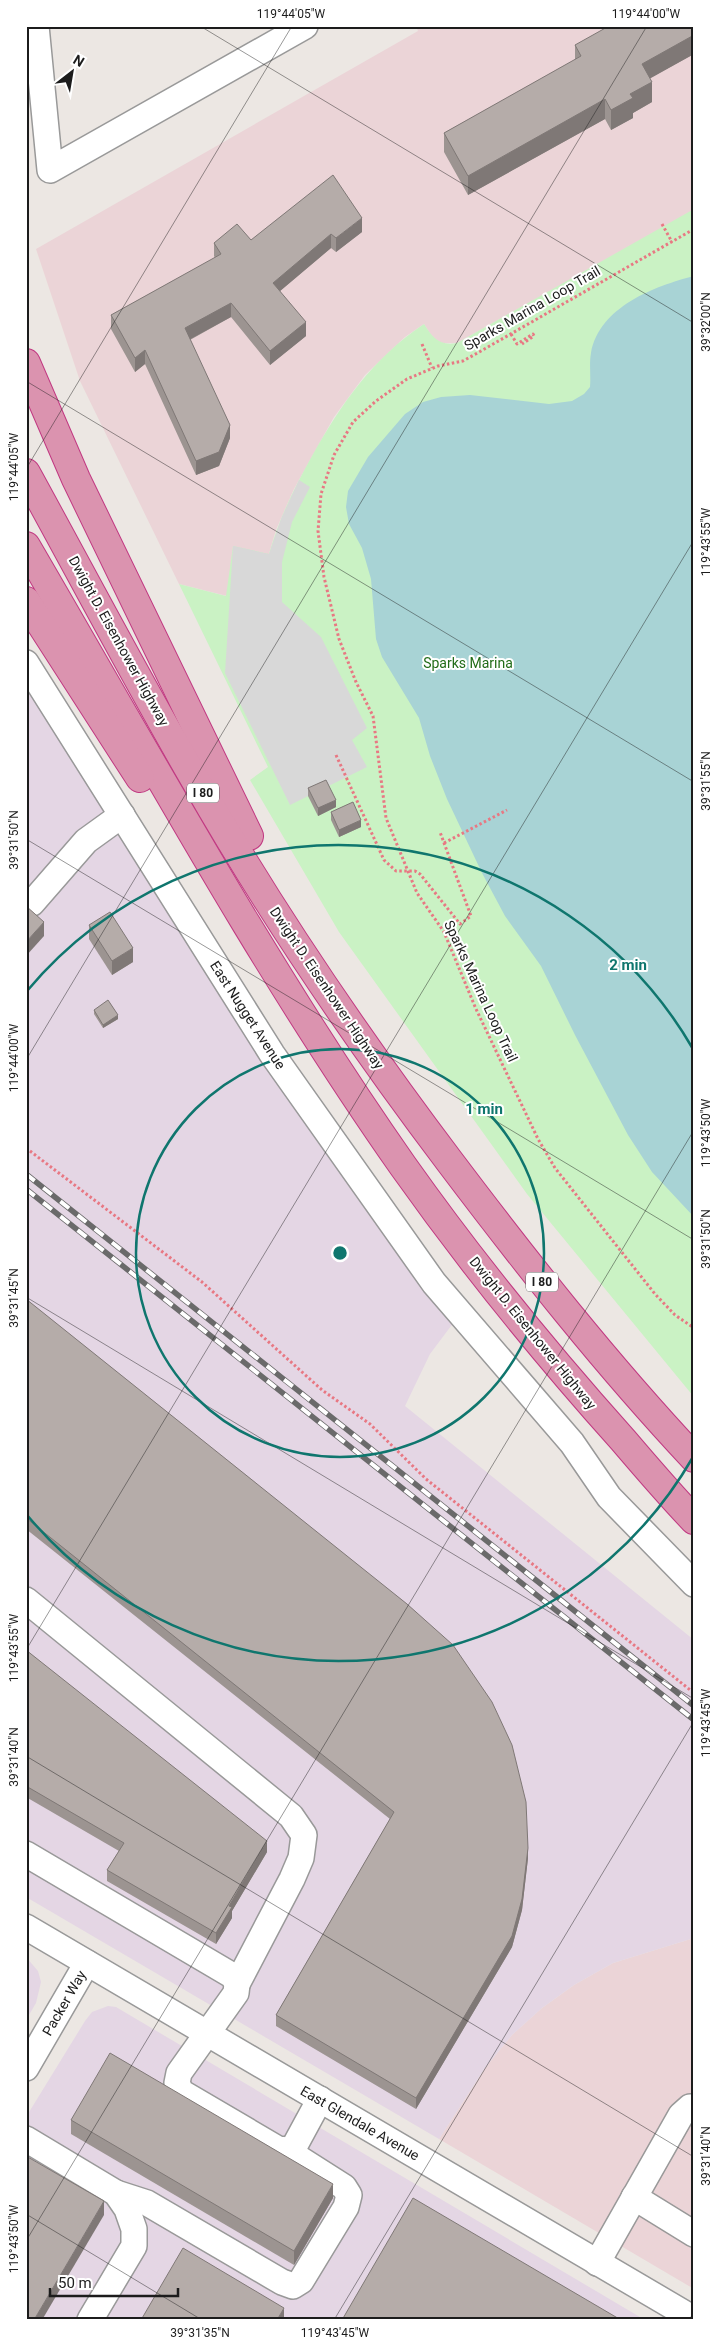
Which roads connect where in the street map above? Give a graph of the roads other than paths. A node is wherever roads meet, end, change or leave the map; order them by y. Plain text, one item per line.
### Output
1 (36, 26) edge
2 (305, 26) edge
3 (26, 363) edge
4 (26, 473) edge
5 (26, 546) edge
6 (26, 601) edge
7 (26, 663) edge
8 (122, 815) junction
9 (32, 903) dead end
10 (402, 1098) junction
11 (403, 1166) junction
12 (694, 1458) edge
13 (694, 1520) edge
14 (694, 1584) edge
15 (26, 1600) edge
16 (26, 1854) edge
17 (26, 1927) edge
18 (87, 1963) junction
19 (238, 1984) junction
20 (207, 2033) junction
21 (26, 2068) edge
22 (320, 2099) junction
23 (694, 2107) edge
24 (26, 2140) edge
25 (294, 2147) junction
26 (116, 2193) junction
27 (634, 2197) junction
28 (694, 2234) edge
29 (597, 2262) junction
30 (694, 2319) edge
31 (90, 2320) edge

1 - 2 street
3 - 10 highway
4 - 10 highway, Dwight D. Eisenhower Highway / I 80
5 - 11 highway, Dwight D. Eisenhower Highway / I 80
6 - 11 highway
7 - 8 street, East Nugget Avenue
8 - 9 street
8 - 14 street, East Nugget Avenue
10 - 12 highway, Dwight D. Eisenhower Highway / I 80
11 - 13 highway, Dwight D. Eisenhower Highway / I 80
15 - 19 street
16 - 19 street
17 - 18 street, East Glendale Avenue
18 - 20 street, East Glendale Avenue
18 - 21 street, Packer Way
19 - 20 street
20 - 22 street, East Glendale Avenue
20 - 25 street
22 - 25 street
22 - 29 street, East Glendale Avenue
23 - 27 street
24 - 26 street
25 - 26 street
26 - 31 street
27 - 28 street
27 - 29 street
29 - 30 street, East Glendale Avenue

